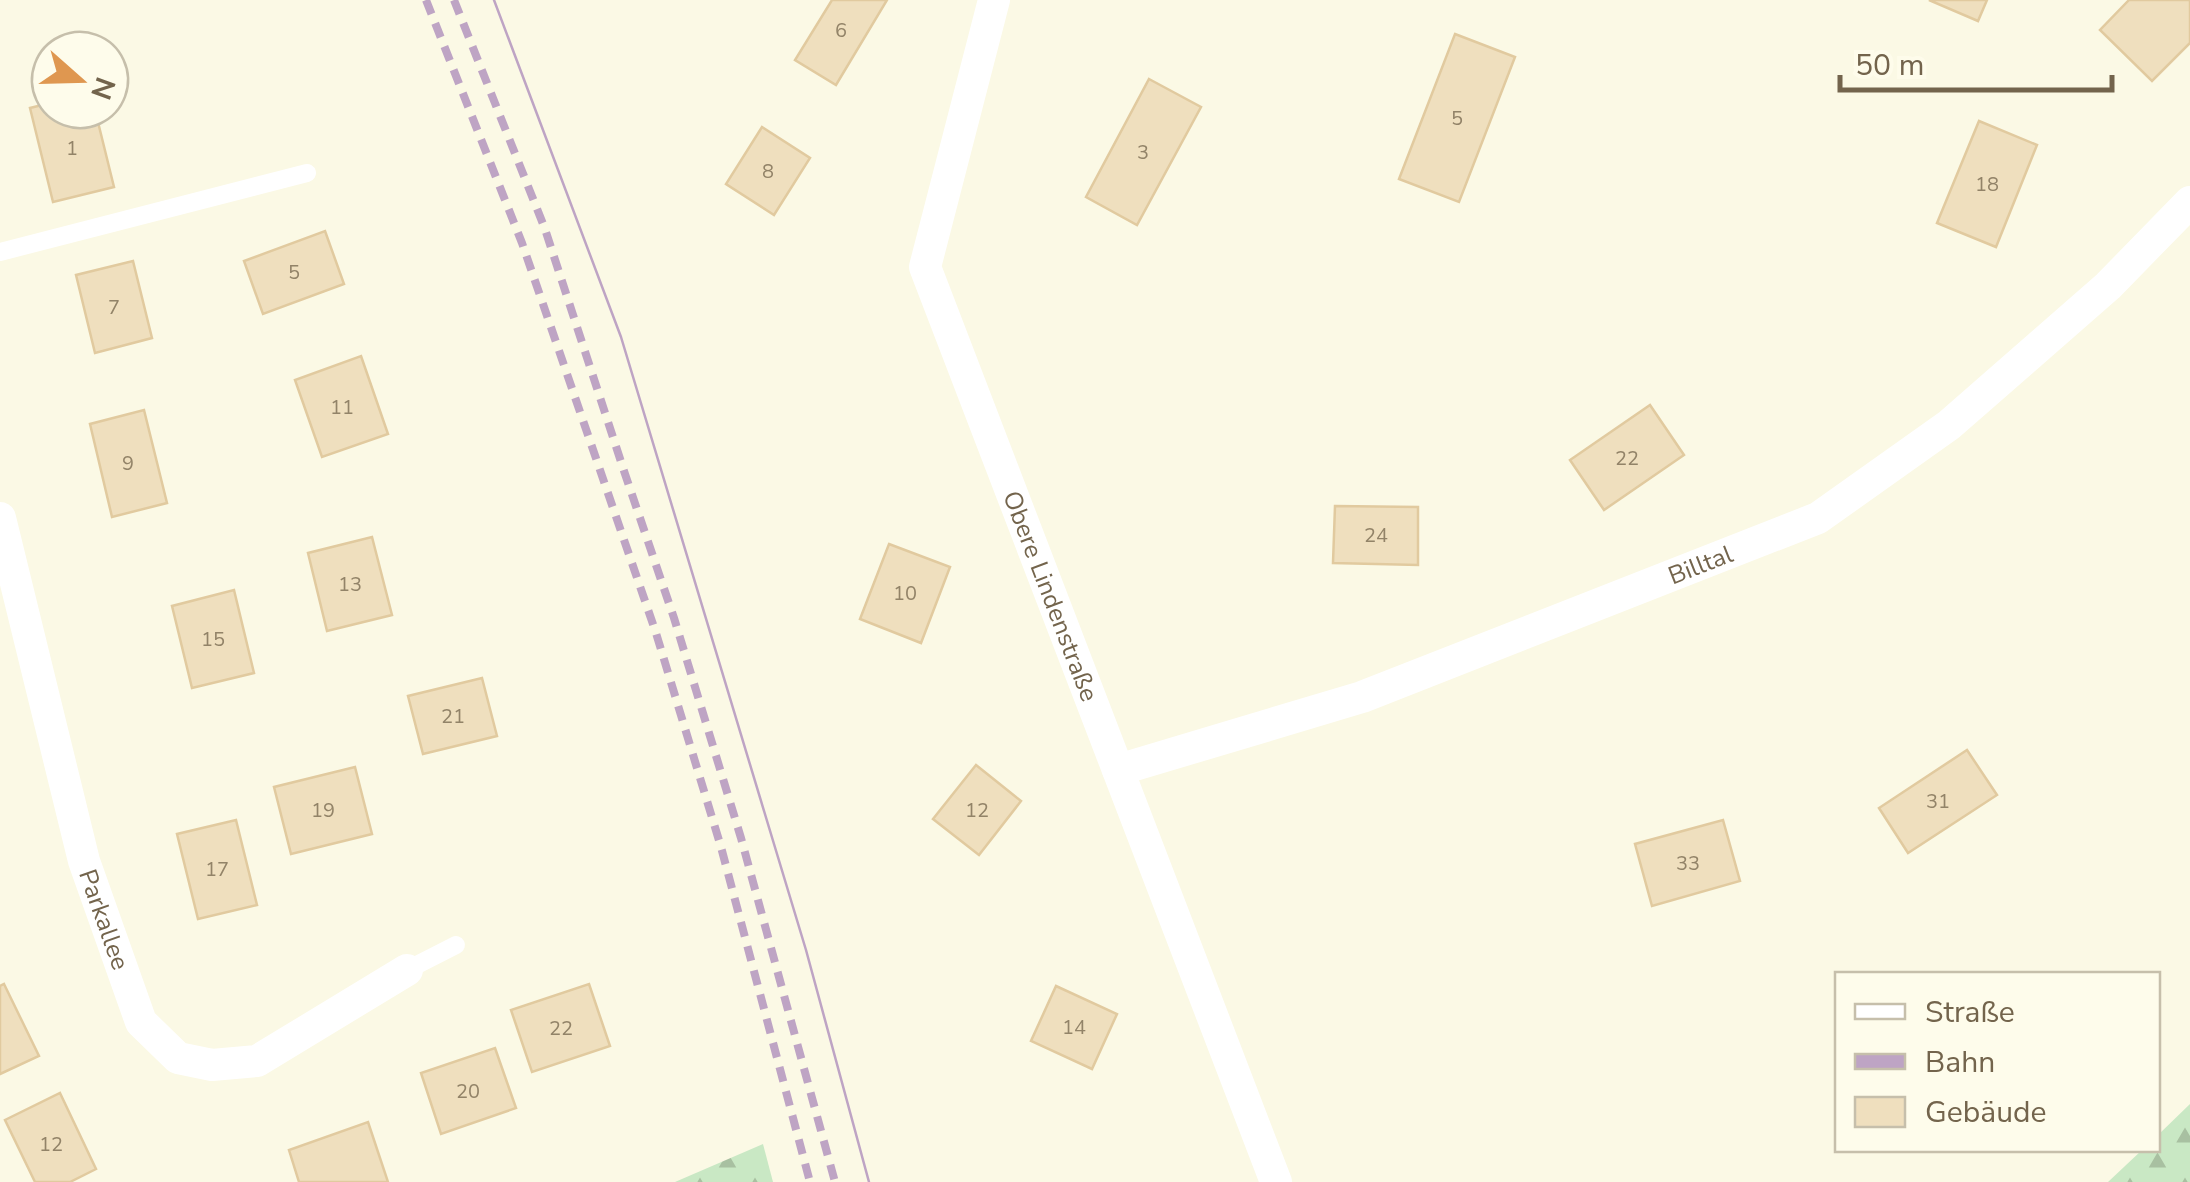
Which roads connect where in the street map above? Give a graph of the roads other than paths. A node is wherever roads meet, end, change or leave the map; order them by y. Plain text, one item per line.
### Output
1 (994, 0) edge
2 (307, 173) dead end
3 (2190, 202) edge
4 (0, 252) edge
5 (0, 518) edge
6 (1118, 770) junction
7 (456, 945) dead end
8 (406, 970) joint
9 (1276, 1182) edge

1 - 6 street, Obere Lindenstraße
2 - 4 lane
3 - 6 street, Billtal
5 - 8 street, Parkallee
6 - 9 street, Obere Lindenstraße
7 - 8 lane

